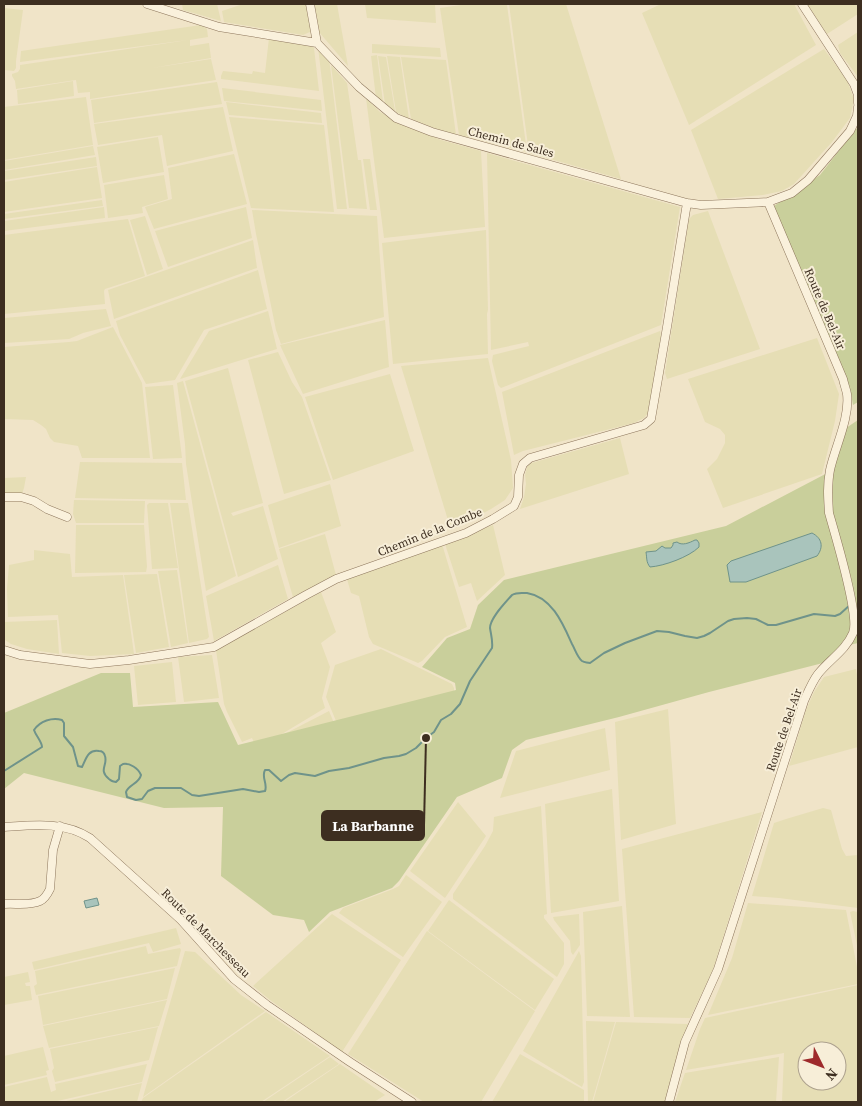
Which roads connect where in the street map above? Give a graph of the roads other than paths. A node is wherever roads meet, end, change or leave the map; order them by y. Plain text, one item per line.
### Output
1 (146, 4) edge
2 (310, 4) edge
3 (802, 4) edge
4 (316, 43) junction
5 (858, 103) edge
6 (858, 107) edge
7 (768, 202) junction
8 (687, 203) junction
9 (4, 497) edge
10 (67, 516) dead end
11 (4, 650) edge
12 (60, 826) junction
13 (4, 827) edge
14 (4, 904) edge
15 (412, 1102) edge
16 (669, 1102) edge

1 - 4 street
2 - 4 street
3 - 5 street
4 - 8 street, Chemin de Sales
6 - 7 street, Chemin de Sales
7 - 8 street, Chemin de Sales
7 - 16 street, Route de Bel-Air
8 - 11 street, Chemin de la Combe
9 - 10 street
12 - 13 street, Route de Marchesseau
12 - 14 street
12 - 15 street, Route de Marchesseau

